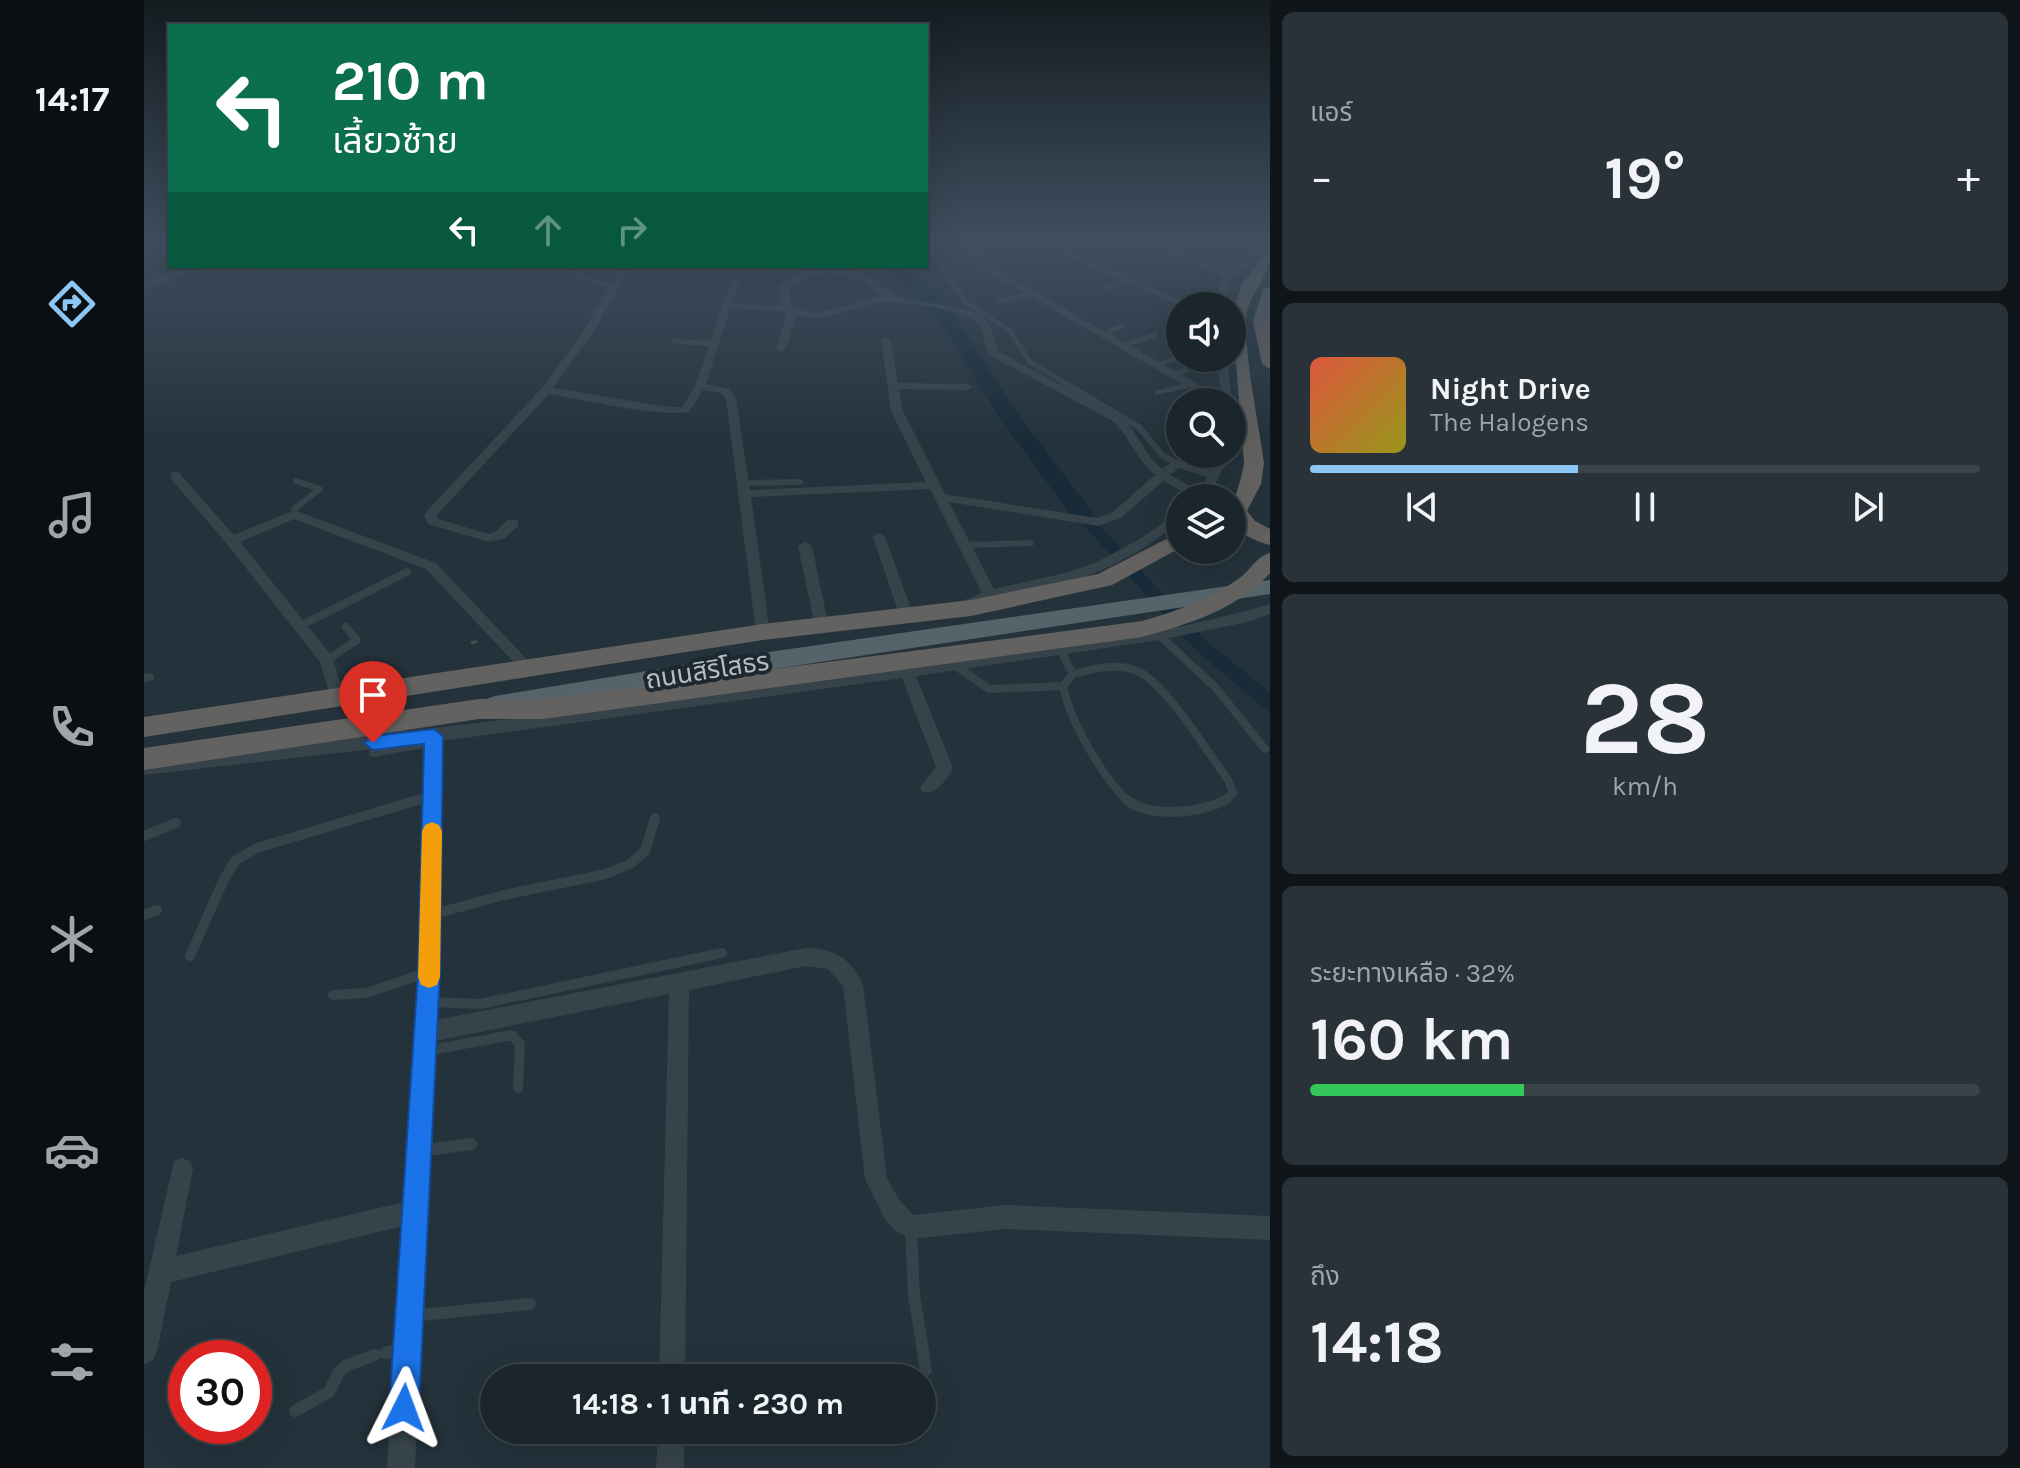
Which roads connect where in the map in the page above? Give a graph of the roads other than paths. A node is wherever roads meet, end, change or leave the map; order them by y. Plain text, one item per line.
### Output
1 (603, 307) edge
2 (725, 307) edge
3 (742, 307) edge
4 (785, 307) edge
5 (854, 307) edge
6 (929, 307) edge
7 (972, 307) edge
8 (1054, 307) edge
9 (1265, 307) edge
10 (790, 311) junction
11 (1121, 326) dead end
12 (1155, 335) dead end
13 (1106, 337) junction
14 (886, 340) dead end
15 (674, 341) dead end
16 (713, 344) junction
17 (1122, 346) junction
18 (781, 349) dead end
19 (1166, 362) edge
20 (1270, 364) edge
21 (1156, 365) junction
22 (1181, 372) edge
23 (1244, 372) edge
24 (1173, 375) junction
25 (1191, 385) junction
26 (700, 386) junction
27 (893, 386) junction
28 (967, 387) dead end
29 (1198, 388) edge
30 (546, 390) junction
31 (1159, 393) dead end
32 (1254, 447) junction
33 (1166, 457) edge
34 (1172, 468) edge
35 (1191, 468) edge
36 (1219, 468) edge
37 (175, 476) dead end
38 (1165, 476) junction
39 (1215, 476) junction
40 (296, 481) dead end
41 (800, 482) dead end
42 (1178, 484) edge
43 (1209, 484) edge
44 (1233, 484) edge
45 (742, 488) junction
46 (937, 491) junction
47 (294, 514) junction
48 (513, 523) dead end
49 (1166, 525) edge
50 (879, 537) dead end
51 (1270, 538) edge
52 (232, 541) junction
53 (1031, 543) dead end
54 (964, 545) junction
55 (805, 546) dead end
56 (1166, 547) edge
57 (1270, 560) edge
58 (1270, 569) edge
59 (407, 572) dead end
60 (1270, 587) edge
61 (970, 604) junction
62 (1270, 609) edge
63 (907, 617) junction
64 (300, 626) junction
65 (346, 627) dead end
66 (822, 627) junction
67 (763, 632) junction
68 (1159, 635) junction
69 (1060, 649) junction
70 (327, 660) junction
71 (953, 665) junction
72 (528, 668) junction
73 (907, 672) junction
74 (1073, 674) junction
75 (1063, 686) junction
76 (337, 698) junction
77 (479, 709) junction
78 (144, 727) edge
79 (434, 739) junction
80 (1265, 749) dead end
81 (373, 753) dead end
82 (144, 759) edge
83 (144, 768) edge
84 (928, 787) dead end
85 (433, 795) junction
86 (655, 818) dead end
87 (176, 823) dead end
88 (144, 836) edge
89 (157, 910) dead end
90 (144, 915) edge
91 (430, 915) junction
92 (722, 953) dead end
93 (190, 956) dead end
94 (429, 972) junction
95 (667, 979) junction
96 (333, 995) dead end
97 (427, 1002) junction
98 (425, 1042) junction
99 (518, 1088) dead end
100 (471, 1144) dead end
101 (420, 1151) junction
102 (182, 1169) dead end
103 (416, 1211) junction
104 (911, 1227) junction
105 (1270, 1228) edge
106 (160, 1272) junction
107 (530, 1304) dead end
108 (410, 1316) junction
109 (408, 1347) junction
110 (144, 1351) edge
111 (672, 1364) edge
112 (925, 1364) edge
113 (295, 1411) dead end
114 (671, 1444) edge
115 (401, 1468) edge
116 (670, 1468) edge

1 - 30 street
2 - 16 street
3 - 10 street
4 - 10 street
5 - 10 street
6 - 38 street
7 - 33 lane
8 - 13 street
9 - 20 highway
10 - 18 street
11 - 13 lane
12 - 17 lane
13 - 17 street
14 - 27 street
15 - 16 lane
16 - 26 street
17 - 21 street
19 - 21 lane
21 - 24 street
22 - 24 lane
23 - 32 highway
24 - 25 street
25 - 29 street
25 - 31 street
26 - 30 street
26 - 45 street
27 - 28 street
27 - 46 street
30 - 48 street
32 - 44 highway
32 - 51 highway
34 - 38 street
35 - 39 street
36 - 39 street
37 - 52 street
38 - 42 street
38 - 46 street
39 - 43 street
40 - 47 lane
41 - 45 lane
45 - 46 street
45 - 67 street
46 - 54 street
47 - 52 street
47 - 72 street
49 - 61 street
50 - 63 street
52 - 64 street
53 - 54 lane
54 - 61 street
55 - 66 street
56 - 61 highway
57 - 77 highway
58 - 61 main road, ถนนสิริโสธร
59 - 64 lane
60 - 77 main road, ถนนสิริโสธร
61 - 63 highway, ถนนสิริโสธร
62 - 68 street
63 - 66 highway, ถนนสิริโสธร
64 - 70 street
65 - 70 lane
66 - 67 highway, ถนนสิริโสธร
67 - 72 highway, ถนนสิริโสธร
68 - 69 street
68 - 80 lane
69 - 71 street
69 - 74 lane
70 - 76 street
71 - 73 street
71 - 75 lane
72 - 76 highway, ถนนสิริโสธร
73 - 79 street
73 - 84 street
74 - 75 lane
74 - 75 lane
76 - 78 highway, ถนนสิริโสธร
77 - 82 highway, ถนนสิริโสธร
79 - 81 lane
79 - 83 street
79 - 85 street
85 - 91 street
85 - 93 lane
86 - 91 lane
87 - 88 lane
89 - 90 lane
91 - 94 street
92 - 95 lane
94 - 96 lane
94 - 97 street
95 - 97 lane
95 - 98 street
95 - 104 street
95 - 111 street
97 - 98 street
98 - 99 lane
98 - 101 street
100 - 101 lane
101 - 103 street
102 - 106 street
103 - 106 street
103 - 108 street
104 - 105 street
104 - 112 lane
106 - 110 street
107 - 108 lane
108 - 109 street
109 - 113 lane
109 - 115 street
114 - 116 street

